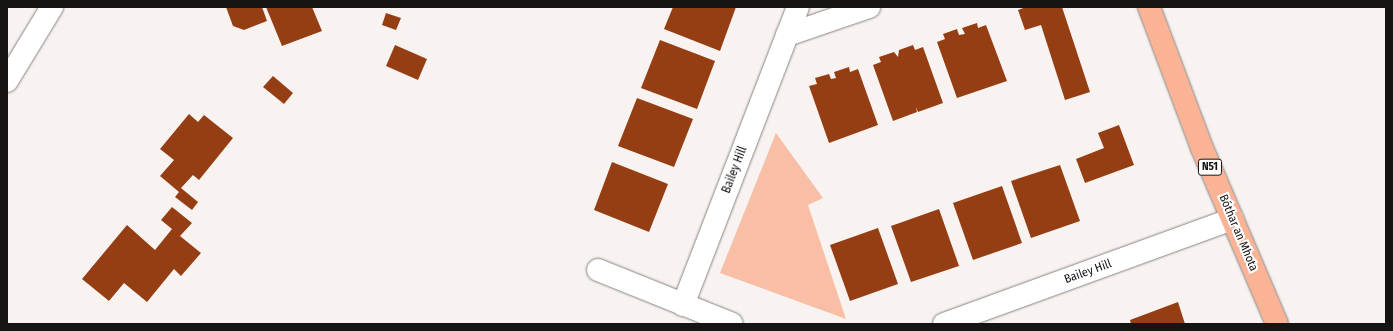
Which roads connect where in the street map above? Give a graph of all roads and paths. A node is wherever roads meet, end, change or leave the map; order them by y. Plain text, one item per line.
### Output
1 (52, 7) edge
2 (798, 7) edge
3 (869, 7) edge
4 (1150, 7) edge
5 (787, 35) junction
6 (7, 81) edge
7 (1232, 219) junction
8 (598, 270) dead end
9 (683, 304) junction
10 (732, 324) edge
11 (944, 324) edge
12 (1277, 324) edge

1 - 6 street
2 - 5 street, Bailey Hill
3 - 5 street
4 - 7 main road, Bóthar an Mhota / N51
5 - 9 street, Bailey Hill
7 - 11 street, Bailey Hill
7 - 12 main road, Bóthar an Mhota / N51
8 - 9 street
9 - 10 street

